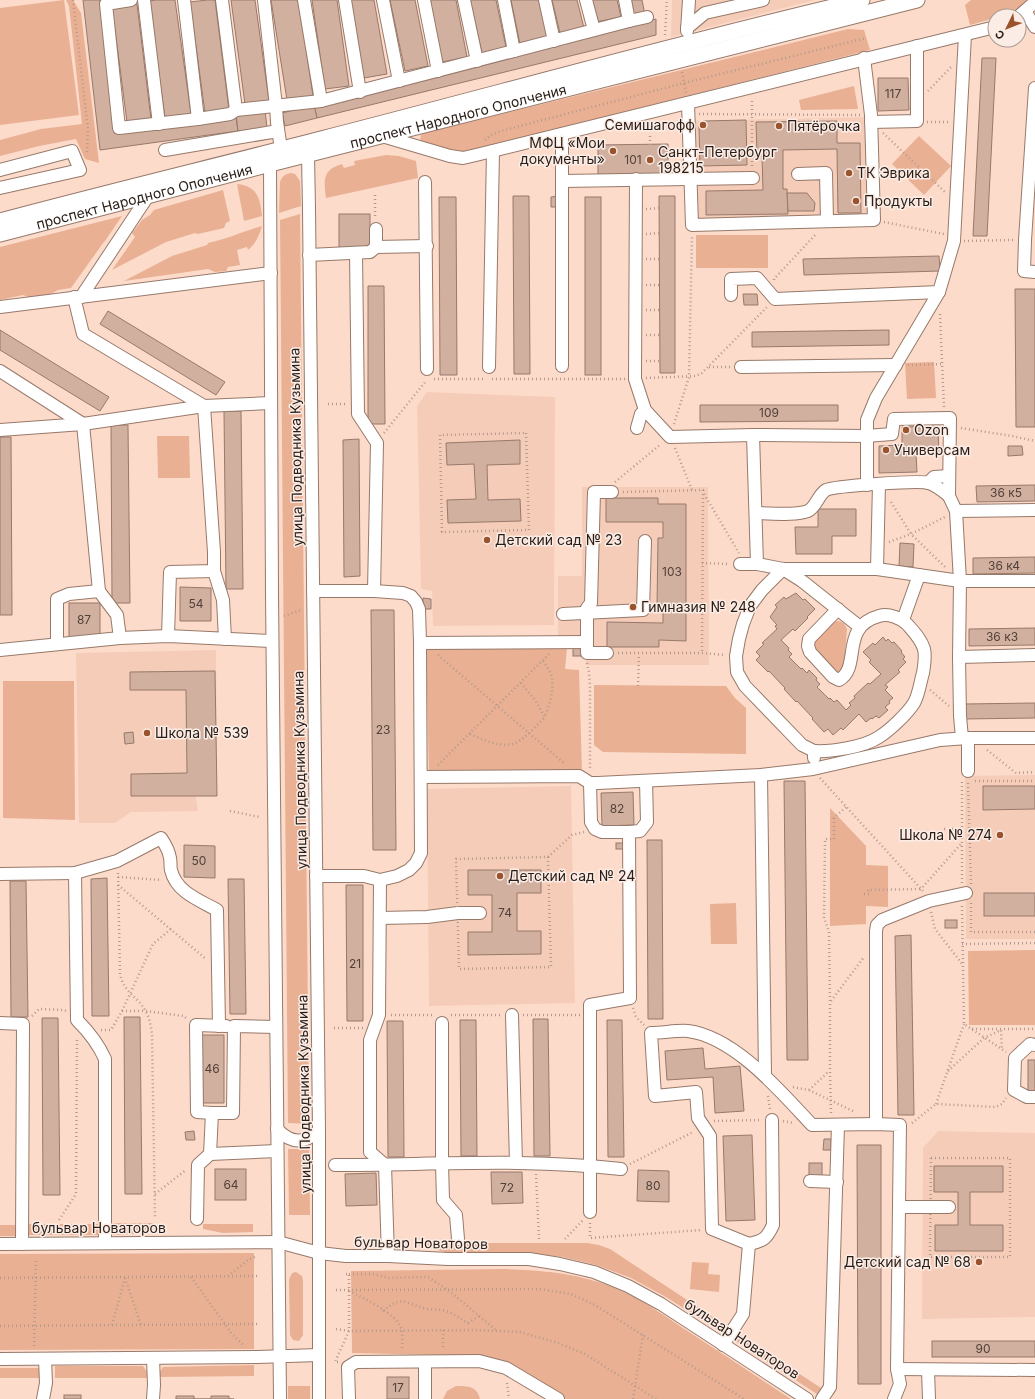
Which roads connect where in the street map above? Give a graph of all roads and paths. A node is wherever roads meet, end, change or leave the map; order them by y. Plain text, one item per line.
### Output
1 (73, 0) edge
2 (131, 0) edge
3 (144, 0) edge
4 (184, 0) edge
5 (222, 0) edge
6 (264, 0) edge
7 (304, 0) edge
8 (345, 0) edge
9 (383, 0) edge
10 (424, 0) edge
11 (464, 0) edge
12 (504, 0) edge
13 (545, 0) edge
14 (586, 0) edge
15 (625, 0) edge
16 (667, 0) edge
17 (689, 0) edge
18 (763, 0) edge
19 (862, 0) edge
20 (917, 0) edge
21 (1035, 2) edge
22 (1027, 9) edge
23 (647, 17) dead end
24 (1027, 19) edge
25 (629, 21) junction
26 (1035, 27) edge
27 (687, 28) junction
28 (987, 29) edge
29 (594, 30) junction
30 (965, 35) junction
31 (665, 37) dead end
32 (866, 38) dead end
33 (554, 41) junction
34 (686, 44) junction
35 (917, 46) junction
36 (514, 51) junction
37 (964, 55) junction
38 (864, 58) junction
39 (477, 61) junction
40 (681, 70) dead end
41 (438, 71) junction
42 (399, 81) junction
43 (684, 83) junction
44 (1035, 88) edge
45 (360, 92) junction
46 (321, 101) junction
47 (752, 101) dead end
48 (917, 103) junction
49 (276, 106) junction
50 (688, 108) junction
51 (236, 110) junction
52 (752, 115) junction
53 (861, 115) dead end
54 (198, 119) junction
55 (917, 121) junction
56 (159, 124) junction
57 (960, 124) junction
58 (876, 126) junction
59 (278, 131) junction
60 (562, 134) junction
61 (650, 134) dead end
62 (382, 136) junction
63 (650, 144) dead end
64 (304, 149) junction
65 (165, 150) dead end
66 (493, 151) junction
67 (275, 154) junction
68 (476, 155) junction
69 (87, 162) dead end
70 (752, 165) dead end
71 (0, 170) edge
72 (798, 174) dead end
73 (690, 178) junction
74 (753, 178) dead end
75 (636, 179) junction
76 (562, 181) junction
77 (425, 182) dead end
78 (0, 188) edge
79 (375, 195) dead end
80 (948, 195) dead end
81 (148, 196) junction
82 (0, 221) edge
83 (827, 221) junction
84 (876, 221) dead end
85 (692, 225) junction
86 (376, 229) joint
87 (0, 234) edge
88 (949, 237) junction
89 (1025, 240) junction
90 (426, 246) junction
91 (376, 248) junction
92 (356, 253) junction
93 (309, 255) junction
94 (1035, 272) edge
95 (271, 273) junction
96 (774, 278) dead end
97 (940, 292) junction
98 (731, 295) dead end
99 (77, 297) junction
100 (775, 299) junction
101 (0, 306) edge
102 (940, 312) dead end
103 (942, 364) junction
104 (896, 365) junction
105 (562, 366) dead end
106 (489, 367) dead end
107 (708, 367) junction
108 (741, 367) joint
109 (0, 371) edge
110 (427, 374) joint
111 (689, 377) junction
112 (270, 403) junction
113 (328, 404) dead end
114 (358, 404) junction
115 (204, 406) junction
116 (944, 408) dead end
117 (645, 410) junction
118 (83, 424) junction
119 (950, 426) junction
120 (637, 428) dead end
121 (0, 430) edge
122 (753, 435) junction
123 (866, 436) junction
124 (670, 437) junction
125 (1035, 441) edge
126 (377, 443) junction
127 (949, 476) junction
128 (928, 483) junction
129 (873, 484) junction
130 (692, 490) junction
131 (607, 492) junction
132 (703, 494) junction
133 (949, 496) junction
134 (1035, 510) edge
135 (956, 511) junction
136 (756, 513) junction
137 (442, 532) joint
138 (911, 534) junction
139 (645, 541) dead end
140 (878, 546) junction
141 (702, 563) junction
142 (741, 564) junction
143 (757, 564) junction
144 (877, 569) junction
145 (783, 570) junction
146 (214, 571) junction
147 (919, 575) junction
148 (960, 581) junction
149 (1035, 581) edge
150 (374, 590) junction
151 (99, 591) junction
152 (313, 591) junction
153 (306, 609) dead end
154 (838, 609) junction
155 (587, 613) junction
156 (564, 614) dead end
157 (284, 616) dead end
158 (903, 620) junction
159 (860, 627) junction
160 (168, 636) junction
161 (120, 638) junction
162 (225, 639) junction
163 (272, 641) junction
164 (587, 642) junction
165 (422, 643) junction
166 (561, 643) junction
167 (57, 644) junction
168 (0, 650) edge
169 (607, 653) joint
170 (702, 653) junction
171 (639, 654) junction
172 (736, 656) junction
173 (1035, 656) edge
174 (959, 657) junction
175 (543, 661) junction
176 (587, 665) dead end
177 (521, 683) junction
178 (594, 686) dead end
179 (638, 686) dead end
180 (590, 687) junction
181 (928, 689) dead end
182 (497, 706) junction
183 (952, 709) dead end
184 (545, 717) junction
185 (529, 733) junction
186 (470, 734) junction
187 (965, 738) junction
188 (1035, 738) edge
189 (814, 751) junction
190 (1035, 772) edge
191 (817, 773) junction
192 (761, 775) junction
193 (965, 775) joint
194 (423, 777) junction
195 (586, 777) junction
196 (646, 781) junction
197 (1035, 781) edge
198 (846, 807) junction
199 (230, 811) dead end
200 (260, 817) dead end
201 (944, 829) dead end
202 (962, 829) junction
203 (629, 832) junction
204 (572, 835) dead end
205 (961, 844) junction
206 (548, 857) junction
207 (117, 861) junction
208 (75, 873) junction
209 (0, 874) edge
210 (316, 876) junction
211 (118, 877) junction
212 (175, 880) junction
213 (380, 880) junction
214 (118, 884) junction
215 (922, 889) junction
216 (925, 893) dead end
217 (967, 893) junction
218 (864, 894) dead end
219 (917, 894) dead end
220 (931, 910) dead end
221 (458, 913) junction
222 (480, 913) dead end
223 (380, 918) junction
224 (962, 919) dead end
225 (171, 929) junction
226 (1035, 932) edge
227 (1035, 942) edge
228 (962, 944) junction
229 (868, 952) dead end
230 (963, 966) junction
231 (218, 968) junction
232 (130, 993) junction
233 (630, 998) junction
234 (830, 1002) junction
235 (122, 1011) junction
236 (146, 1011) junction
237 (379, 1015) junction
238 (512, 1015) junction
239 (590, 1015) junction
240 (442, 1018) junction
241 (77, 1020) junction
242 (0, 1023) edge
243 (23, 1024) junction
244 (964, 1024) junction
245 (196, 1025) junction
246 (219, 1026) junction
247 (234, 1026) junction
248 (276, 1026) junction
249 (334, 1028) dead end
250 (374, 1028) junction
251 (970, 1029) junction
252 (1035, 1029) edge
253 (111, 1030) dead end
254 (1001, 1030) junction
255 (651, 1033) junction
256 (984, 1038) junction
257 (1035, 1044) edge
258 (1002, 1050) junction
259 (1014, 1058) junction
260 (830, 1071) junction
261 (948, 1072) junction
262 (765, 1076) junction
263 (1010, 1094) dead end
264 (1035, 1097) edge
265 (831, 1101) junction
266 (936, 1104) junction
267 (212, 1113) junction
268 (859, 1113) dead end
269 (772, 1120) joint
270 (835, 1120) junction
271 (876, 1124) junction
272 (900, 1126) junction
273 (703, 1127) junction
274 (277, 1129) junction
275 (319, 1131) junction
276 (277, 1151) junction
277 (210, 1154) junction
278 (516, 1163) junction
279 (535, 1163) junction
280 (442, 1164) junction
281 (198, 1165) junction
282 (335, 1165) dead end
283 (385, 1165) junction
284 (590, 1165) junction
285 (621, 1169) joint
286 (810, 1181) dead end
287 (837, 1182) junction
288 (155, 1194) junction
289 (899, 1207) junction
290 (931, 1207) junction
291 (949, 1207) dead end
292 (589, 1217) junction
293 (155, 1219) dead end
294 (197, 1219) dead end
295 (59, 1220) dead end
296 (708, 1229) dead end
297 (458, 1239) dead end
298 (539, 1239) dead end
299 (565, 1239) dead end
300 (278, 1242) junction
301 (105, 1243) junction
302 (0, 1244) edge
303 (22, 1244) junction
304 (749, 1244) junction
305 (319, 1252) junction
306 (258, 1256) dead end
307 (388, 1256) junction
308 (36, 1259) dead end
309 (257, 1276) dead end
310 (191, 1277) junction
311 (228, 1277) junction
312 (0, 1278) edge
313 (35, 1278) junction
314 (125, 1278) junction
315 (336, 1290) dead end
316 (448, 1290) junction
317 (349, 1291) junction
318 (383, 1311) junction
319 (480, 1316) junction
320 (225, 1324) junction
321 (257, 1324) dead end
322 (112, 1325) junction
323 (141, 1325) junction
324 (0, 1326) edge
325 (34, 1326) junction
326 (336, 1329) dead end
327 (402, 1330) junction
328 (443, 1330) junction
329 (350, 1331) junction
330 (498, 1331) junction
331 (643, 1335) junction
332 (723, 1345) junction
333 (34, 1346) dead end
334 (246, 1347) dead end
335 (319, 1355) junction
336 (279, 1356) junction
337 (152, 1358) junction
338 (0, 1359) edge
339 (45, 1359) junction
340 (335, 1362) dead end
341 (402, 1362) junction
342 (425, 1362) junction
343 (443, 1362) junction
344 (897, 1369) junction
345 (928, 1370) junction
346 (1035, 1370) edge
347 (635, 1385) junction
348 (42, 1399) edge
349 (153, 1399) edge
350 (280, 1399) edge
351 (319, 1399) edge
352 (349, 1399) edge
353 (425, 1399) edge
354 (558, 1399) edge
355 (633, 1399) edge
356 (656, 1399) edge
357 (744, 1399) edge
358 (807, 1399) edge
359 (822, 1399) edge
360 (894, 1399) edge
361 (928, 1399) edge

1 - 69 path
2 - 56 street
3 - 56 street
4 - 54 street
5 - 51 street
6 - 49 street, улица Подводника Кузьмина
7 - 46 street
8 - 45 street
9 - 42 street
10 - 41 street
11 - 39 street
12 - 36 street
13 - 33 street
14 - 29 street
15 - 25 street
16 - 31 path
17 - 27 street
18 - 27 street
19 - 34 main road, проспект Народного Ополчения
20 - 62 main road, проспект Народного Ополчения
21 - 22 street
23 - 25 street
24 - 26 street
25 - 29 street
27 - 34 street
28 - 30 street
29 - 33 street
30 - 35 street
30 - 37 street
32 - 43 path
33 - 36 street
34 - 64 main road, проспект Народного Ополчения
35 - 38 street
35 - 48 street
36 - 39 street
37 - 48 path
37 - 57 street
38 - 50 street
38 - 58 street
39 - 41 street
40 - 43 path
41 - 42 street
42 - 45 street
43 - 50 path
43 - 68 path
44 - 89 street
45 - 46 street
46 - 49 street
47 - 52 path
48 - 55 street
49 - 51 street
49 - 59 street, улица Подводника Кузьмина
50 - 52 path
50 - 60 street
50 - 73 street
51 - 54 street
52 - 53 path
52 - 70 path
54 - 56 street
55 - 57 path
55 - 58 street
57 - 88 street
58 - 80 path
58 - 83 street
59 - 65 street
59 - 67 street, улица Подводника Кузьмина
60 - 66 street
60 - 76 street
61 - 63 path
62 - 64 main road, проспект Народного Ополчения
62 - 68 street
64 - 67 main road, проспект Народного Ополчения
64 - 93 street, улица Подводника Кузьмина
66 - 68 street
66 - 106 street
67 - 81 main road, проспект Народного Ополчения
67 - 82 main road, проспект Народного Ополчения
67 - 95 street, улица Подводника Кузьмина
71 - 78 street
72 - 83 street
73 - 74 street
73 - 75 street
73 - 85 street
75 - 76 street
75 - 117 street
76 - 105 street
77 - 90 street
79 - 86 path
81 - 87 main road, проспект Народного Ополчения
81 - 99 street
83 - 85 street
83 - 96 path
84 - 88 path
85 - 111 path
86 - 91 street
88 - 89 path
88 - 97 street
89 - 94 street
90 - 91 street
90 - 110 street
91 - 92 street
92 - 93 street
92 - 114 street
93 - 152 street, улица Подводника Кузьмина
95 - 99 street
95 - 112 street, улица Подводника Кузьмина
97 - 100 street
97 - 104 street
98 - 100 street
99 - 101 street
99 - 115 street
100 - 107 path
102 - 103 path
103 - 104 path
103 - 116 path
104 - 108 street
104 - 123 street
107 - 108 path
107 - 111 path
109 - 118 street
110 - 126 path
111 - 124 path
112 - 115 street
112 - 163 street, улица Подводника Кузьмина
113 - 114 path
114 - 126 street
115 - 118 street
115 - 146 street
117 - 120 street
117 - 124 street
118 - 121 street
118 - 151 street
119 - 123 street
119 - 125 path
119 - 127 street
122 - 123 street
122 - 124 street
122 - 136 street
123 - 129 street
124 - 130 path
124 - 131 path
126 - 150 street
127 - 128 street
127 - 133 street
128 - 129 street
128 - 133 street
129 - 136 street
129 - 138 path
129 - 140 street
130 - 131 path
130 - 132 path
131 - 155 street
132 - 141 path
132 - 142 path
133 - 135 street
134 - 135 street
135 - 138 path
135 - 148 street
136 - 143 street
137 - 137 path
138 - 140 path
138 - 148 path
139 - 155 street
140 - 144 street
141 - 142 path
141 - 170 path
142 - 143 street
143 - 145 street
144 - 145 street
144 - 147 street
145 - 154 street
145 - 172 street
146 - 160 street
146 - 162 street
147 - 148 street
147 - 158 street
148 - 149 street
148 - 174 street
150 - 152 street
150 - 165 street
151 - 161 street
151 - 167 street
152 - 210 street, улица Подводника Кузьмина
153 - 157 path
154 - 159 street
154 - 159 street
155 - 156 street
155 - 164 street
158 - 159 street
158 - 189 street
160 - 161 street
160 - 162 street
161 - 167 street
162 - 163 street
163 - 248 street, улица Подводника Кузьмина
164 - 166 street
164 - 169 street
165 - 166 street
165 - 182 path
165 - 194 street
166 - 175 path
167 - 168 street
169 - 171 path
170 - 171 path
170 - 172 path
171 - 179 path
172 - 189 street
173 - 174 street
174 - 187 street
175 - 177 path
175 - 184 path
176 - 180 path
177 - 182 path
177 - 184 path
178 - 180 path
180 - 195 path
181 - 183 path
182 - 185 path
182 - 186 path
184 - 185 path
185 - 186 path
185 - 195 path
186 - 194 path
187 - 188 street
187 - 190 path
187 - 191 street
187 - 193 street
189 - 191 street
191 - 192 street
191 - 198 path
192 - 196 street
192 - 262 street
193 - 202 path
194 - 195 street
194 - 213 street
195 - 196 street
195 - 203 street
196 - 203 street
197 - 217 path
198 - 215 path
198 - 234 path
199 - 200 path
201 - 202 path
202 - 205 path
203 - 233 street
204 - 206 path
205 - 215 path
205 - 217 path
206 - 221 path
206 - 221 path
207 - 208 street
207 - 211 path
207 - 212 street
208 - 209 street
208 - 241 street
210 - 213 street
210 - 275 street, улица Подводника Кузьмина
211 - 212 path
211 - 214 path
212 - 231 street
213 - 223 street
214 - 225 path
214 - 232 path
215 - 216 path
215 - 218 path
215 - 219 path
217 - 226 path
217 - 271 street
220 - 230 path
221 - 222 street
221 - 223 street
223 - 237 street
224 - 228 path
225 - 231 path
225 - 232 path
227 - 228 path
228 - 230 path
229 - 234 path
230 - 244 path
231 - 246 street
232 - 235 path
232 - 236 path
233 - 239 street
233 - 255 path
234 - 260 path
235 - 236 path
235 - 253 path
236 - 245 path
236 - 288 path
237 - 240 path
237 - 250 street
238 - 239 path
238 - 240 path
238 - 278 street
239 - 284 street
240 - 280 street
241 - 243 path
241 - 295 path
241 - 301 street
242 - 243 street
243 - 303 street
244 - 251 path
244 - 261 path
245 - 246 street
245 - 267 street
246 - 247 street
247 - 248 street
247 - 267 street
248 - 274 street, улица Подводника Кузьмина
249 - 250 path
250 - 283 street
251 - 254 path
251 - 256 path
252 - 254 path
254 - 256 path
254 - 258 path
255 - 262 street
255 - 273 street
256 - 258 path
256 - 261 path
257 - 259 street
258 - 259 path
259 - 264 street
260 - 265 path
260 - 265 path
261 - 266 path
262 - 270 street
263 - 266 path
265 - 268 path
265 - 270 path
266 - 272 path
267 - 277 street
269 - 273 path
269 - 304 street
270 - 271 street
270 - 287 street
271 - 272 street
272 - 289 street
273 - 285 path
273 - 304 street
274 - 275 street
274 - 276 street, улица Подводника Кузьмина
275 - 305 street, улица Подводника Кузьмина
276 - 277 street
276 - 300 street, улица Подводника Кузьмина
277 - 281 street
278 - 279 street
278 - 280 street
279 - 284 street
279 - 298 path
280 - 283 street
280 - 297 street
281 - 288 path
281 - 294 street
282 - 283 street
283 - 307 street
284 - 285 street
284 - 292 street
286 - 287 street
287 - 359 street
288 - 293 path
289 - 290 street
289 - 344 street
290 - 290 path
290 - 291 street
292 - 296 path
292 - 299 path
300 - 301 street, бульвар Новаторов
300 - 305 street, бульвар Новаторов
300 - 336 street, улица Подводника Кузьмина
301 - 303 street, бульвар Новаторов
302 - 303 street, бульвар Новаторов
304 - 332 street
305 - 307 street, бульвар Новаторов
305 - 335 street, улица Подводника Кузьмина
306 - 311 path
307 - 332 street, бульвар Новаторов
308 - 313 path
309 - 311 path
310 - 311 path
310 - 314 path
310 - 320 path
312 - 313 path
313 - 314 path
313 - 325 path
314 - 322 path
314 - 323 path
315 - 317 path
316 - 317 path
316 - 317 path
316 - 319 path
316 - 331 path
317 - 318 path
317 - 329 path
318 - 319 path
318 - 327 path
319 - 330 path
320 - 321 path
320 - 323 path
320 - 334 path
322 - 323 path
322 - 325 path
324 - 325 path
325 - 333 path
326 - 329 path
327 - 328 path
327 - 329 path
327 - 341 path
328 - 330 path
328 - 343 path
329 - 340 path
330 - 347 path
331 - 347 path
331 - 357 path
332 - 358 street, бульвар Новаторов
335 - 336 street
335 - 351 street, улица Подводника Кузьмина
336 - 337 street
336 - 350 street, улица Подводника Кузьмина
337 - 339 street
337 - 349 street
338 - 339 street
339 - 348 street
341 - 342 street
341 - 352 street
342 - 343 street
342 - 353 street
343 - 354 street
344 - 345 street
344 - 360 street
345 - 346 street
345 - 361 street
347 - 355 path
347 - 356 path

